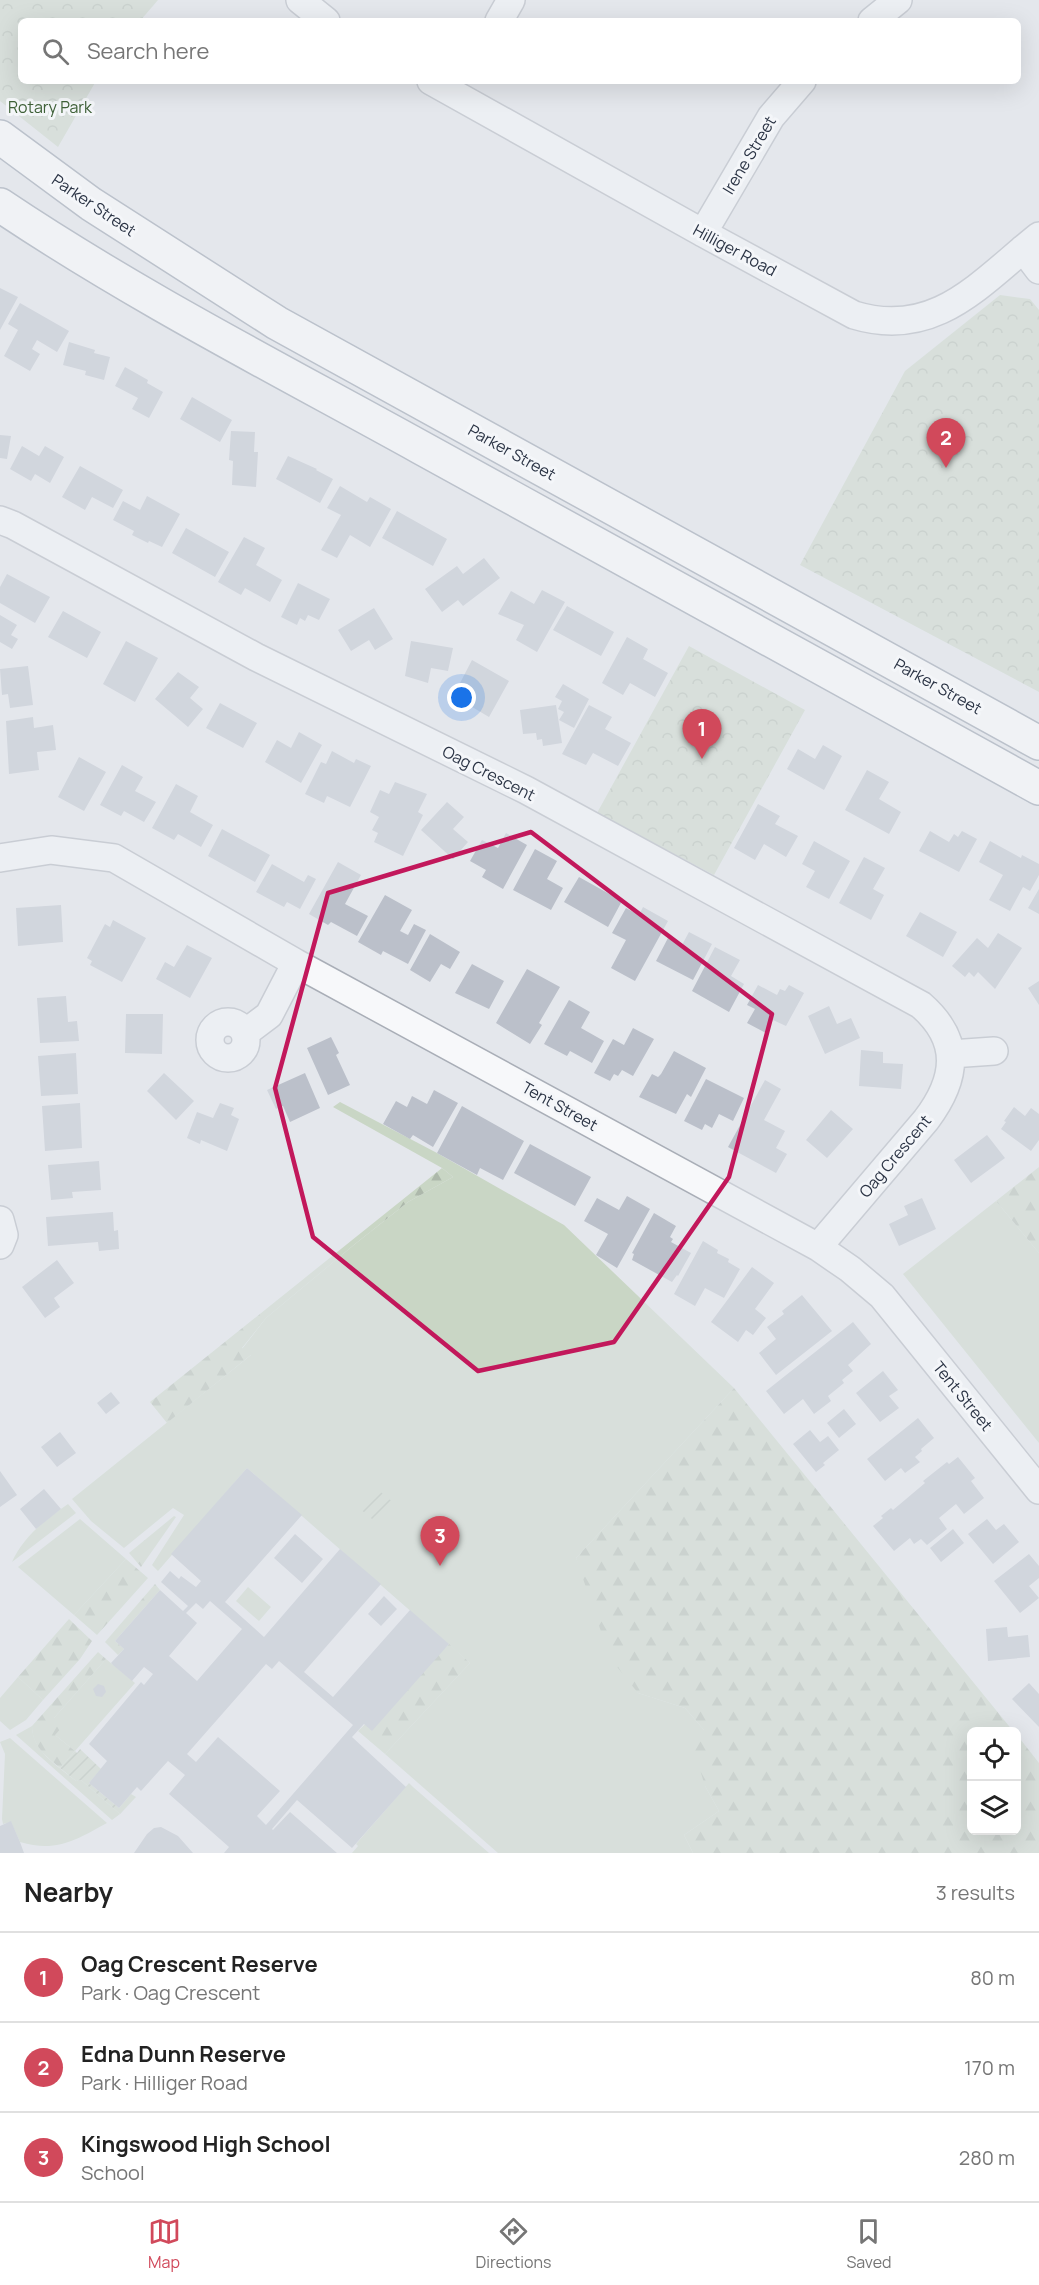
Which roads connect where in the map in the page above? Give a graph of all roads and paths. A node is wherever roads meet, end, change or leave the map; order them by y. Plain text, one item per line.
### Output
1 (300, 0) edge
2 (511, 0) edge
3 (898, 0) edge
4 (322, 18) edge
5 (501, 18) edge
6 (876, 18) edge
7 (443, 84) edge
8 (798, 84) edge
9 (459, 88) edge
10 (0, 137) edge
11 (0, 205) edge
12 (703, 233) junction
13 (1034, 251) edge
14 (0, 520) edge
15 (1039, 743) edge
16 (1039, 788) edge
17 (0, 858) edge
18 (296, 963) junction
19 (245, 1033) dead end
20 (994, 1051) dead end
21 (951, 1054) junction
22 (0, 1220) edge
23 (0, 1245) edge
24 (818, 1247) junction
25 (1039, 1491) edge

1 - 4 street
2 - 5 street
3 - 6 street
7 - 9 street, Hilliger Road
8 - 12 street, Irene Street
9 - 12 street, Hilliger Road
10 - 15 highway, Parker Street
11 - 16 highway
12 - 13 street, Hilliger Road
14 - 21 street, Oag Crescent
17 - 18 street, Tent Street
18 - 19 street
18 - 24 street, Tent Street
20 - 21 street
21 - 24 street, Oag Crescent
22 - 23 street
24 - 25 street, Tent Street

